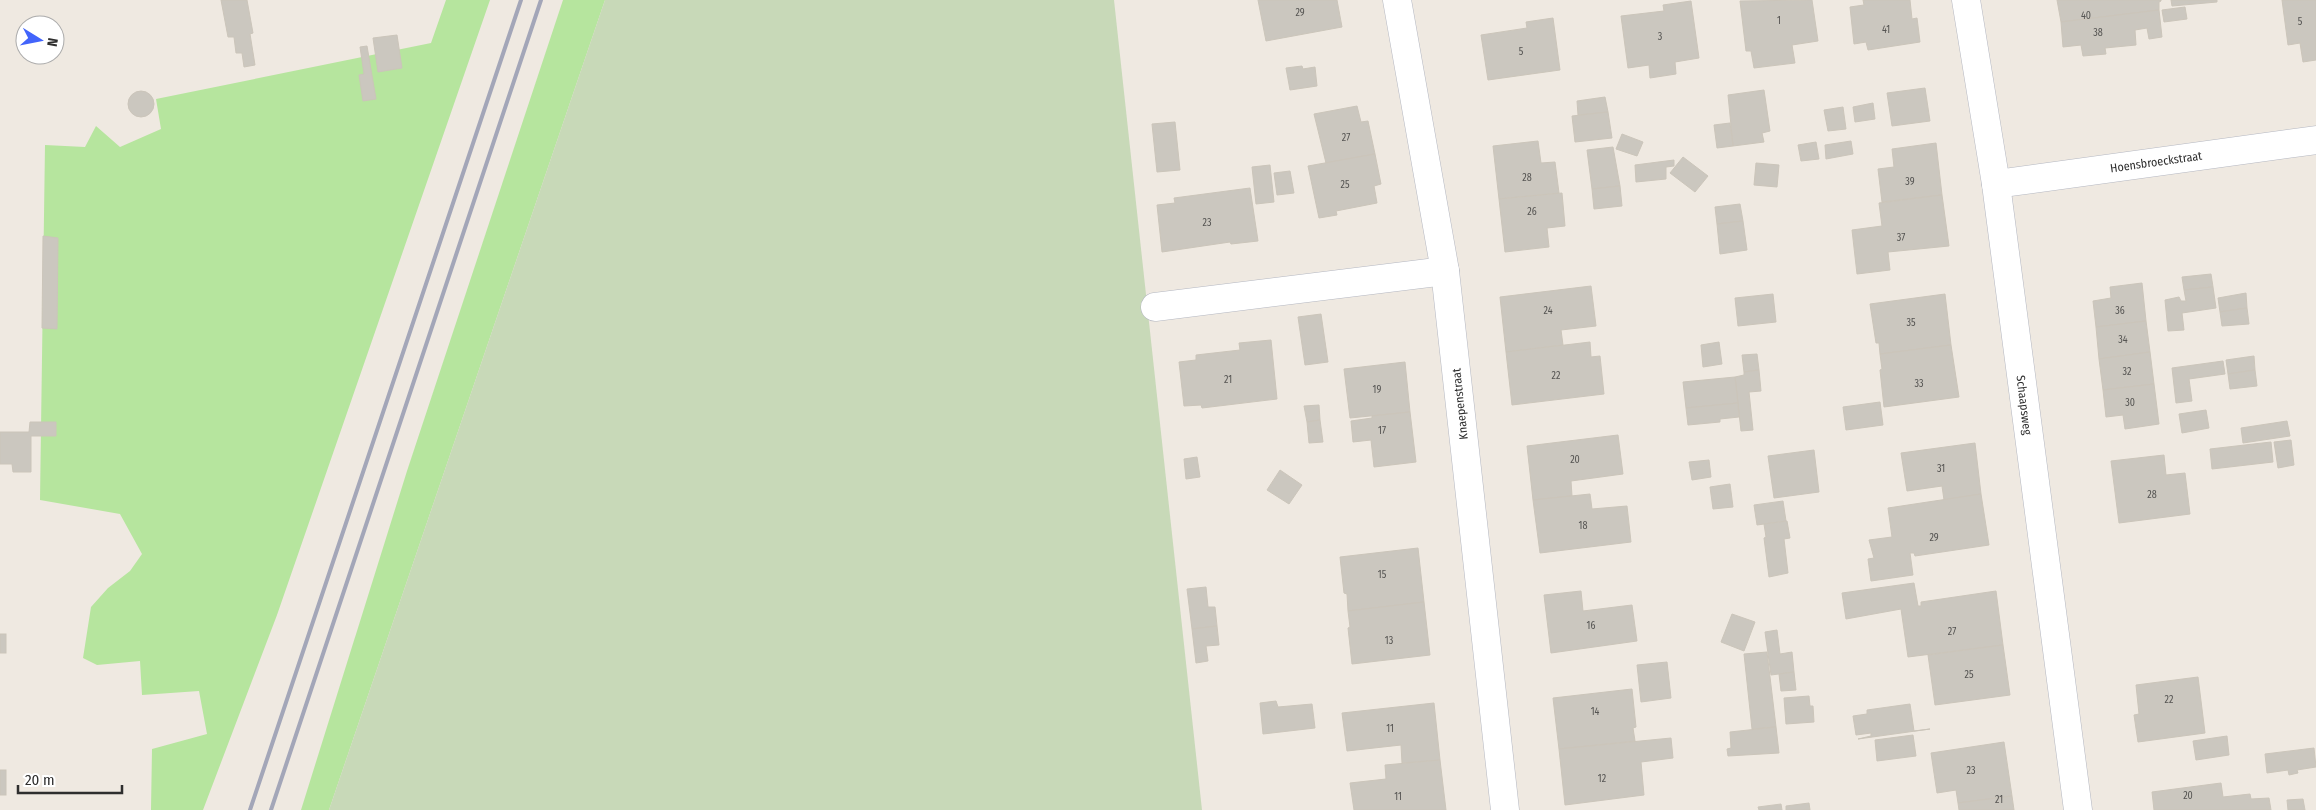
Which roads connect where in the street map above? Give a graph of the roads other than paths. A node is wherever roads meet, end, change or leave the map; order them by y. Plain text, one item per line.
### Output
1 (1397, 0) edge
2 (1966, 0) edge
3 (2316, 140) edge
4 (1996, 184) junction
5 (1445, 271) junction
6 (1155, 307) dead end
7 (1505, 810) edge
8 (2078, 810) edge

1 - 5 street, Knaepenstraat
2 - 4 street, Schaapsweg
3 - 4 street, Hoensbroeckstraat
4 - 8 street, Schaapsweg
5 - 6 street
5 - 7 street, Knaepenstraat

